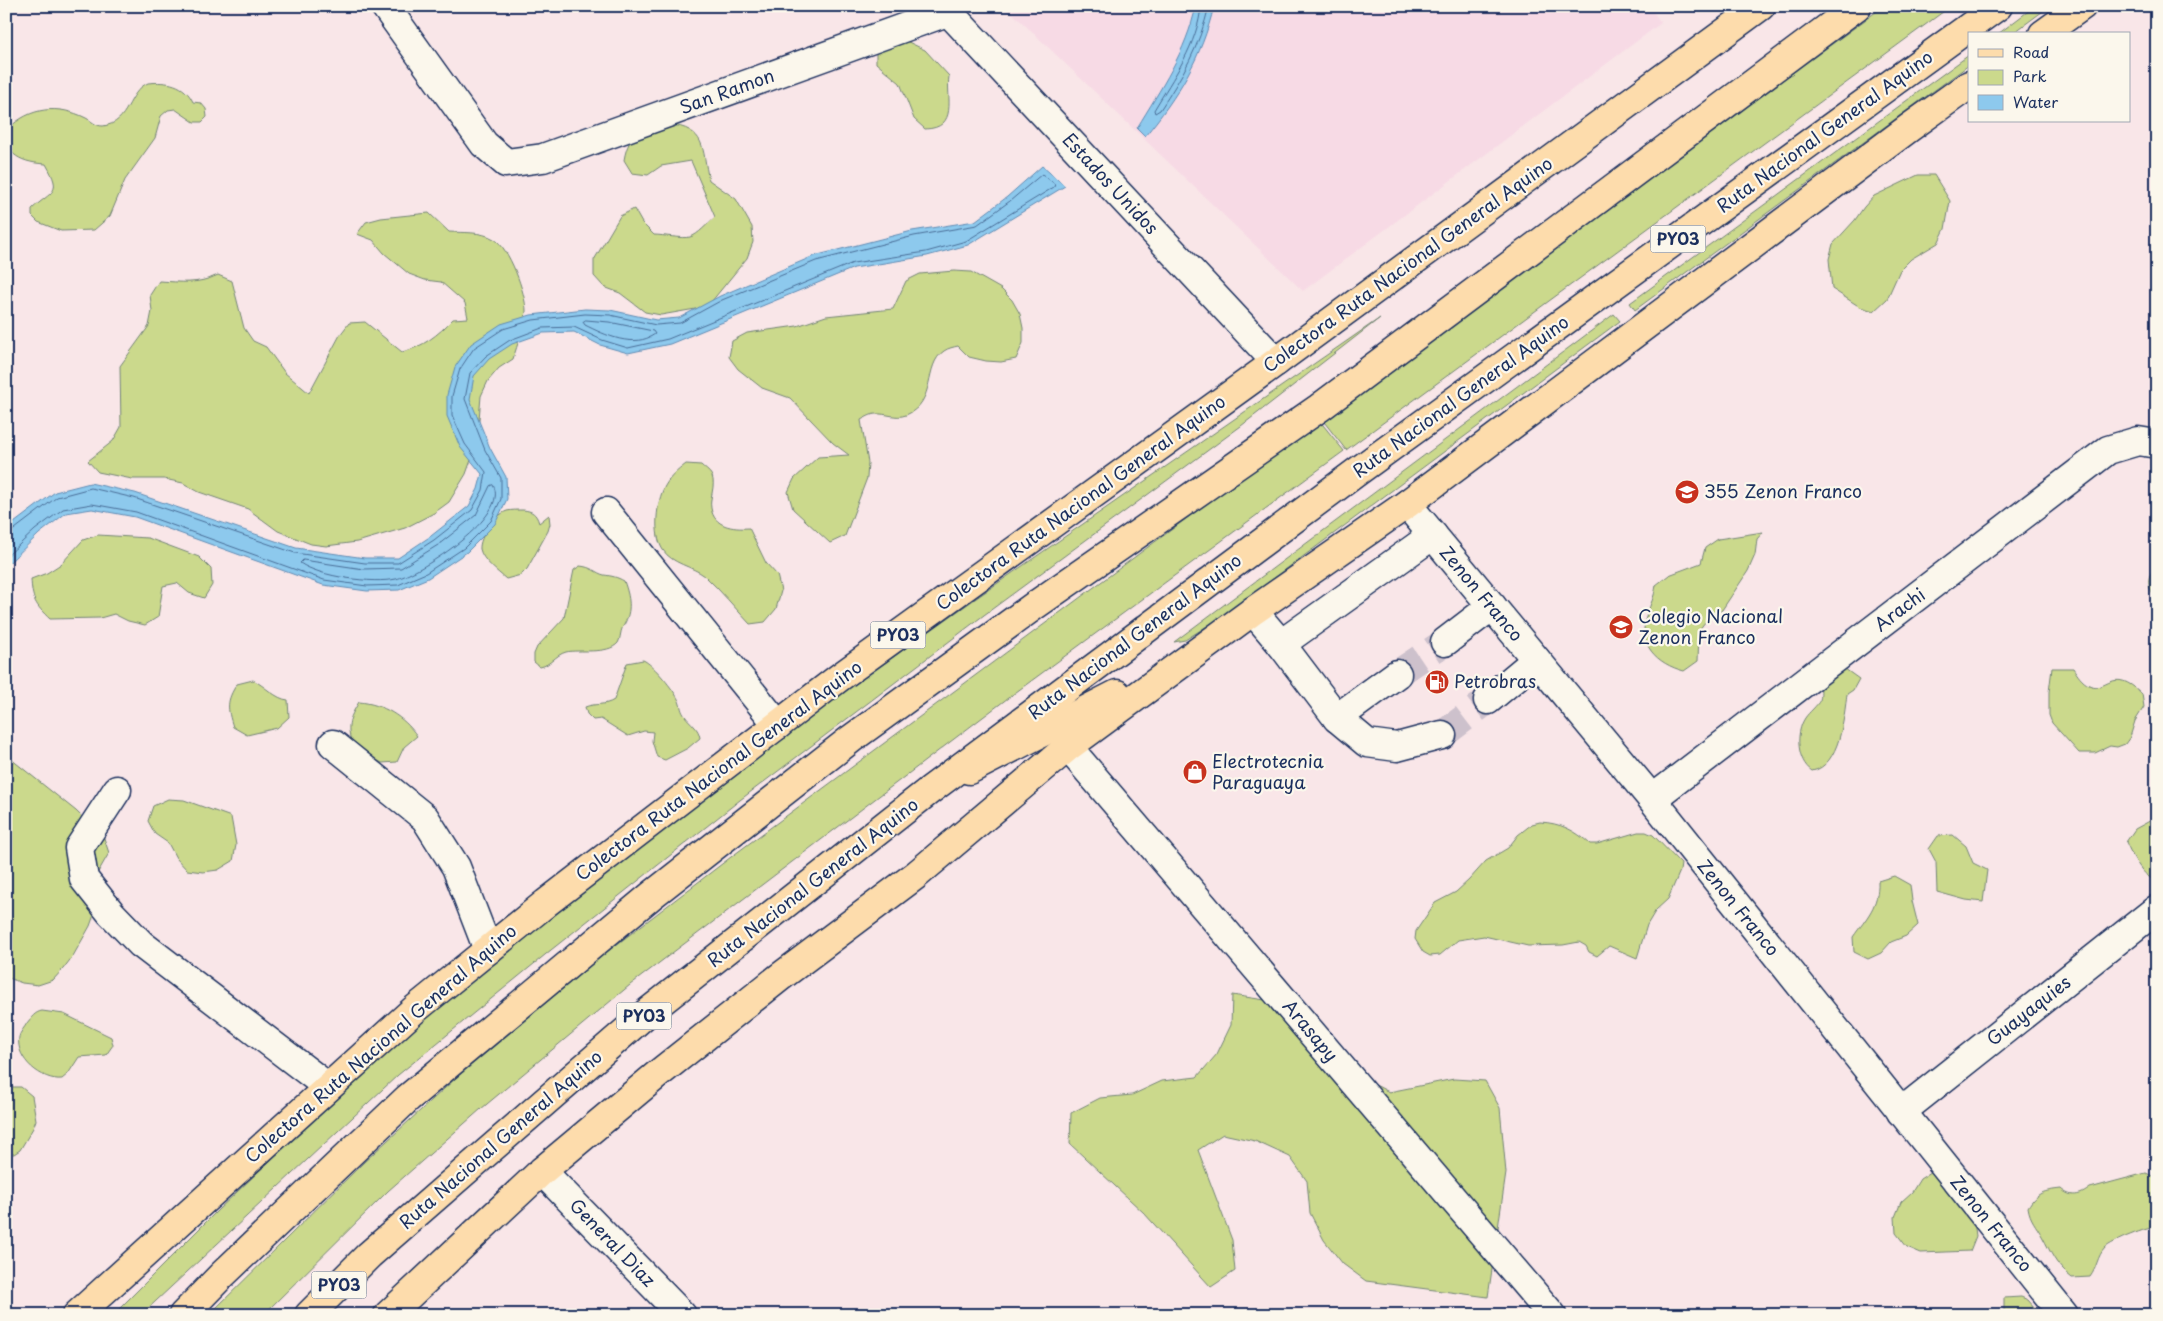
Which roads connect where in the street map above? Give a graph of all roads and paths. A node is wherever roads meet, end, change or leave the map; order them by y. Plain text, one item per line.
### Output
1 (385, 6) edge
2 (1760, 6) edge
3 (1857, 6) edge
4 (1998, 6) edge
5 (2082, 6) edge
6 (945, 9) edge
7 (2046, 32) edge
8 (1968, 87) edge
9 (1276, 362) junction
10 (2157, 444) edge
11 (1407, 504) junction
12 (606, 512) dead end
13 (1432, 535) junction
14 (1492, 606) junction
15 (1253, 611) junction
16 (1445, 642) tunnel mouth
17 (1281, 644) junction
18 (1191, 657) junction
19 (1536, 660) junction
20 (1396, 674) tunnel mouth
21 (1488, 700) tunnel mouth
22 (1337, 718) junction
23 (778, 725) junction
24 (1442, 735) tunnel mouth
25 (333, 744) dead end
26 (1068, 747) junction
27 (117, 790) dead end
28 (930, 790) junction
29 (1652, 799) junction
30 (2157, 909) edge
31 (488, 950) junction
32 (328, 1087) junction
33 (1901, 1112) junction
34 (542, 1171) junction
35 (369, 1255) junction
36 (221, 1276) junction
37 (77, 1315) edge
38 (170, 1315) edge
39 (183, 1315) edge
40 (309, 1315) edge
41 (327, 1315) edge
42 (388, 1315) edge
43 (682, 1315) edge
44 (1552, 1315) edge
45 (2064, 1315) edge

1 - 6 street, San Ramon
2 - 9 main road, Colectora Ruta Nacional General Aquino / PY03
3 - 36 main road
4 - 28 main road, Ruta Nacional General Aquino / PY03
5 - 7 main road
6 - 9 street, Estados Unidos
8 - 11 main road, PY03
9 - 23 main road, Colectora Ruta Nacional General Aquino / PY03
10 - 29 street, Arachi
11 - 13 street, Zenon Franco
11 - 15 main road, PY03
12 - 23 street
13 - 14 street, Zenon Franco
13 - 17 street
14 - 16 street
14 - 19 street, Zenon Franco
15 - 17 street
15 - 18 main road, PY03
17 - 22 street
18 - 26 main road, PY03
18 - 28 main road
19 - 21 street
19 - 29 street, Zenon Franco
20 - 22 street
22 - 24 street
23 - 31 main road, Colectora Ruta Nacional General Aquino / PY03
25 - 31 street
26 - 34 main road, PY03
26 - 44 street, Arasapy
27 - 32 street
28 - 35 main road, Ruta Nacional General Aquino / PY03
29 - 33 street, Zenon Franco
30 - 33 street, Guayaquies
31 - 32 main road, Colectora Ruta Nacional General Aquino / PY03
32 - 37 main road, Colectora Ruta Nacional General Aquino / PY03
33 - 45 street, Zenon Franco
34 - 42 main road, PY03
34 - 43 street, General Diaz
35 - 40 main road, Ruta Nacional General Aquino / PY03
35 - 41 main road
36 - 38 main road
36 - 39 main road

